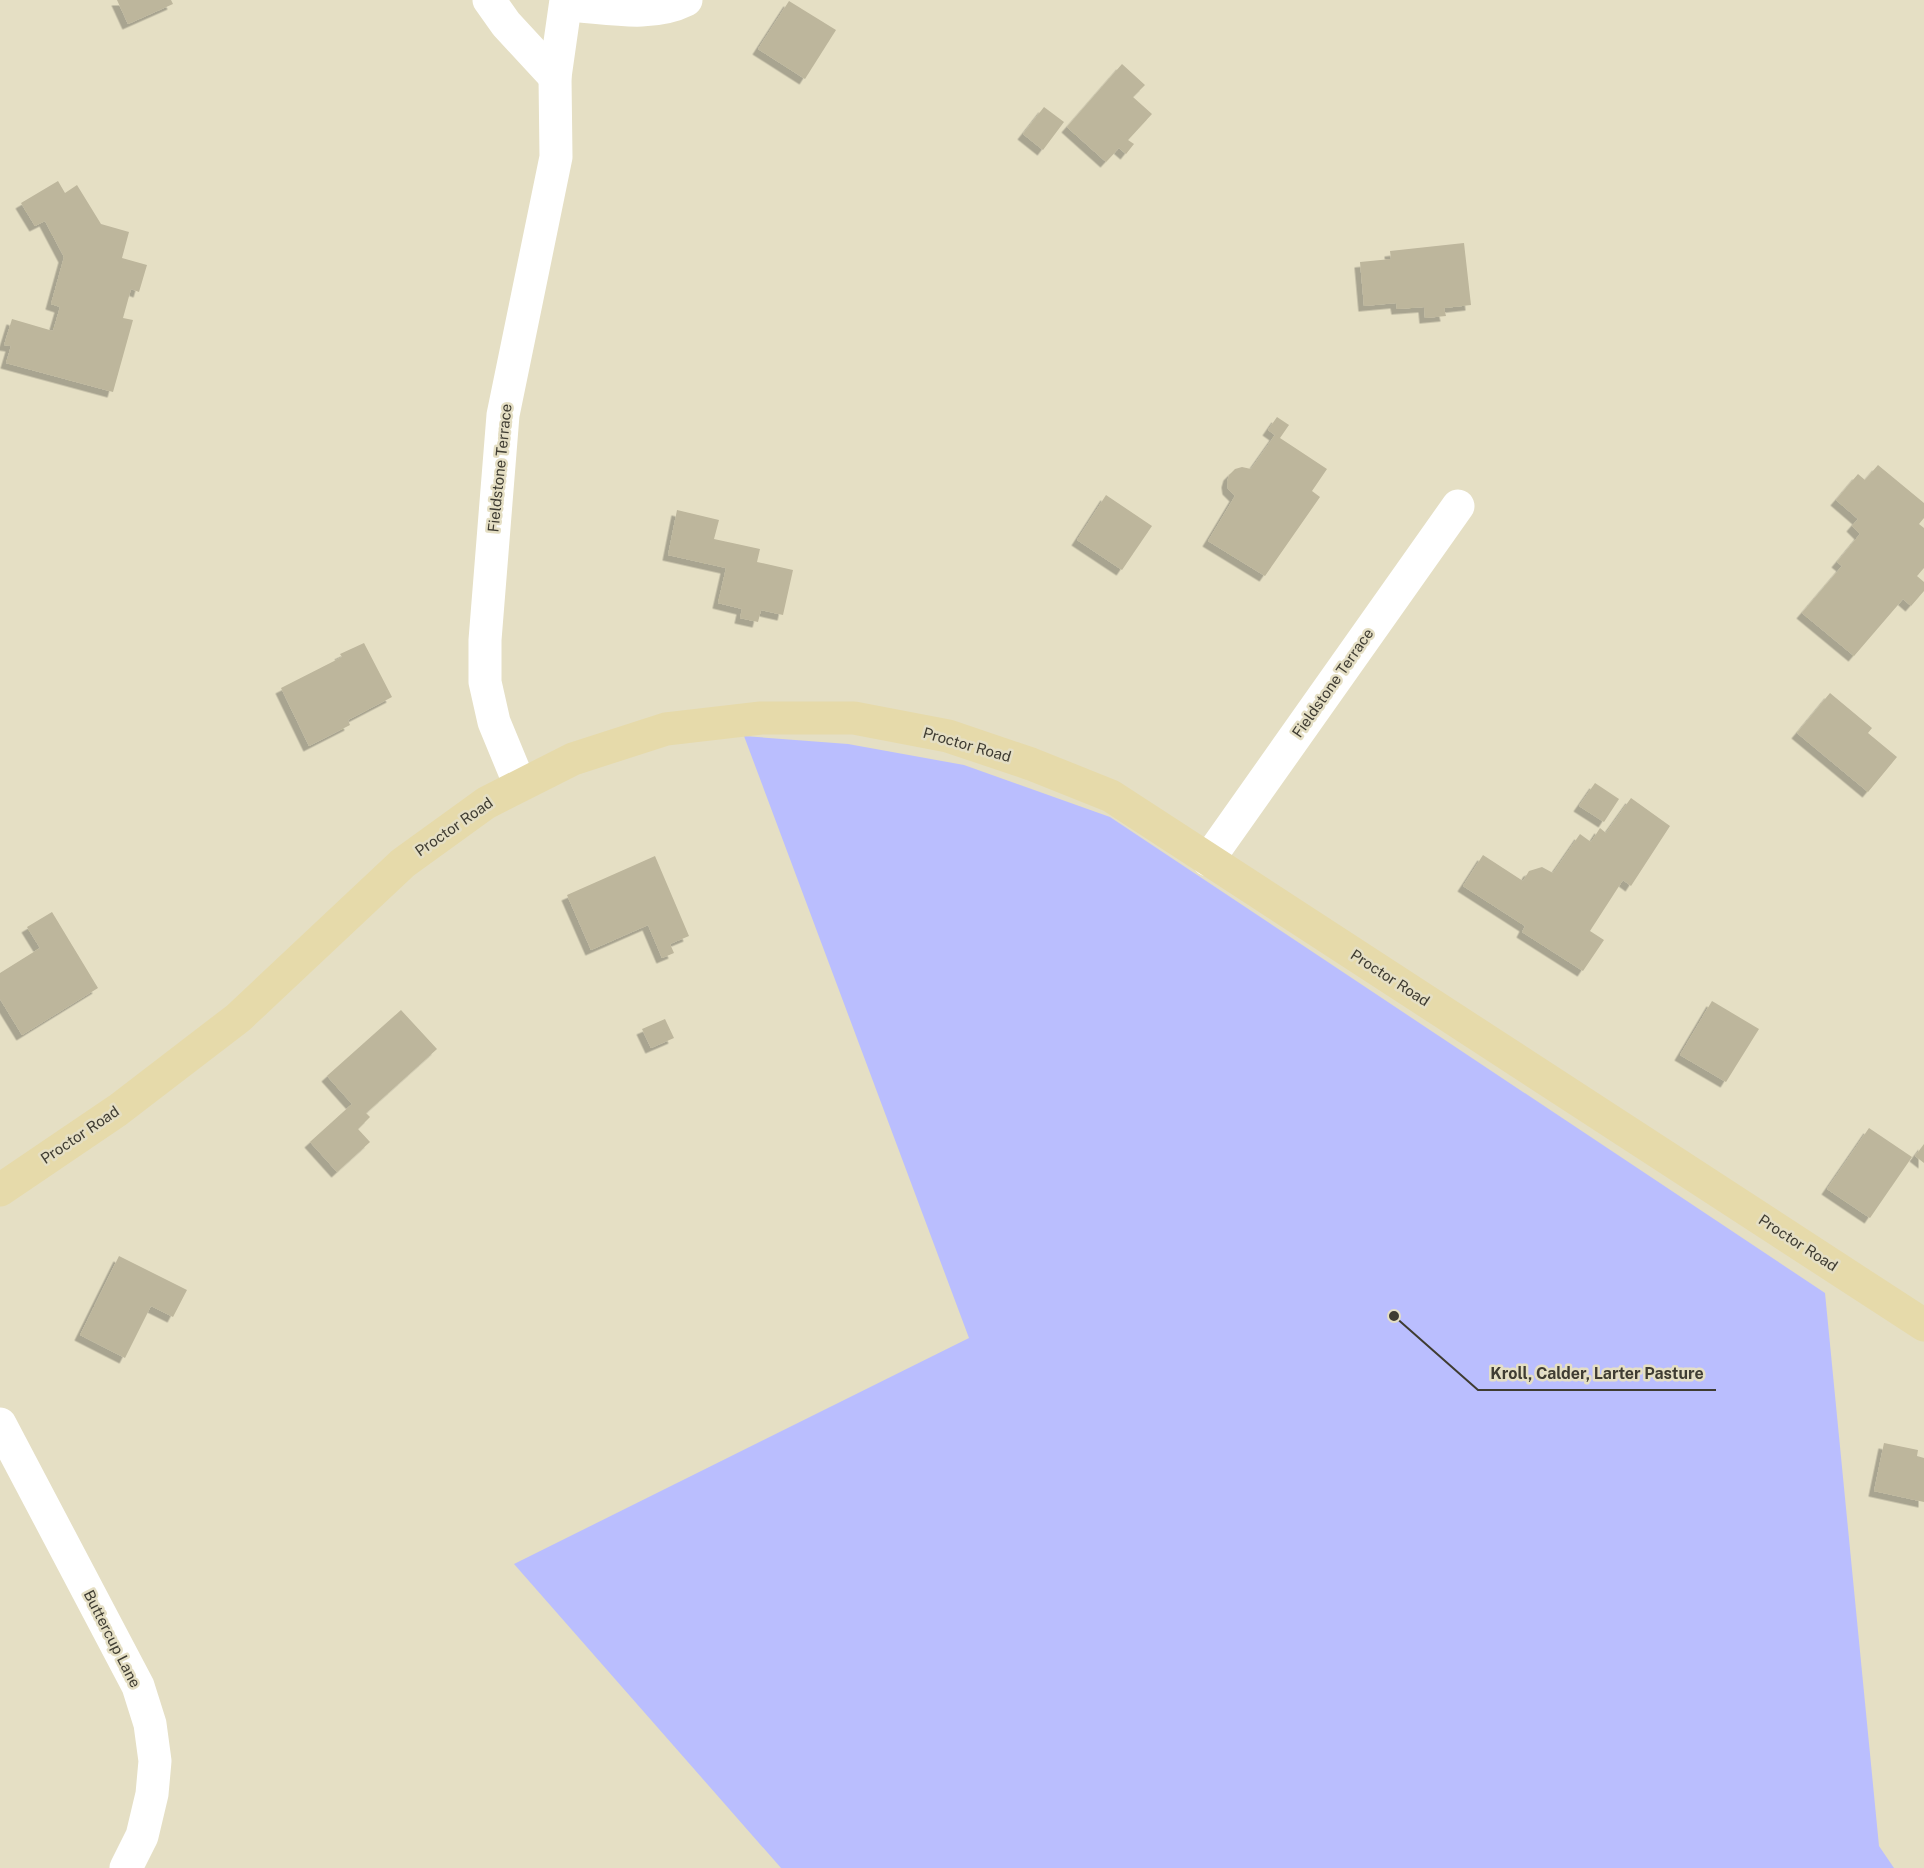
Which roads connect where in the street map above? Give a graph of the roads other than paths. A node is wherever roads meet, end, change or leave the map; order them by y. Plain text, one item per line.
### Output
1 (489, 0) edge
2 (686, 0) edge
3 (566, 2) edge
4 (555, 77) junction
5 (1458, 506) dead end
6 (520, 785) junction
7 (1208, 860) junction
8 (0, 1190) edge
9 (1924, 1325) edge
10 (0, 1424) edge
11 (126, 1868) edge

1 - 4 street
2 - 3 street
3 - 4 street, Fieldstone Terrace
4 - 6 street, Fieldstone Terrace
5 - 7 street, Fieldstone Terrace
6 - 7 main road, Proctor Road
6 - 8 main road, Proctor Road
7 - 9 main road, Proctor Road
10 - 11 street, Buttercup Lane

